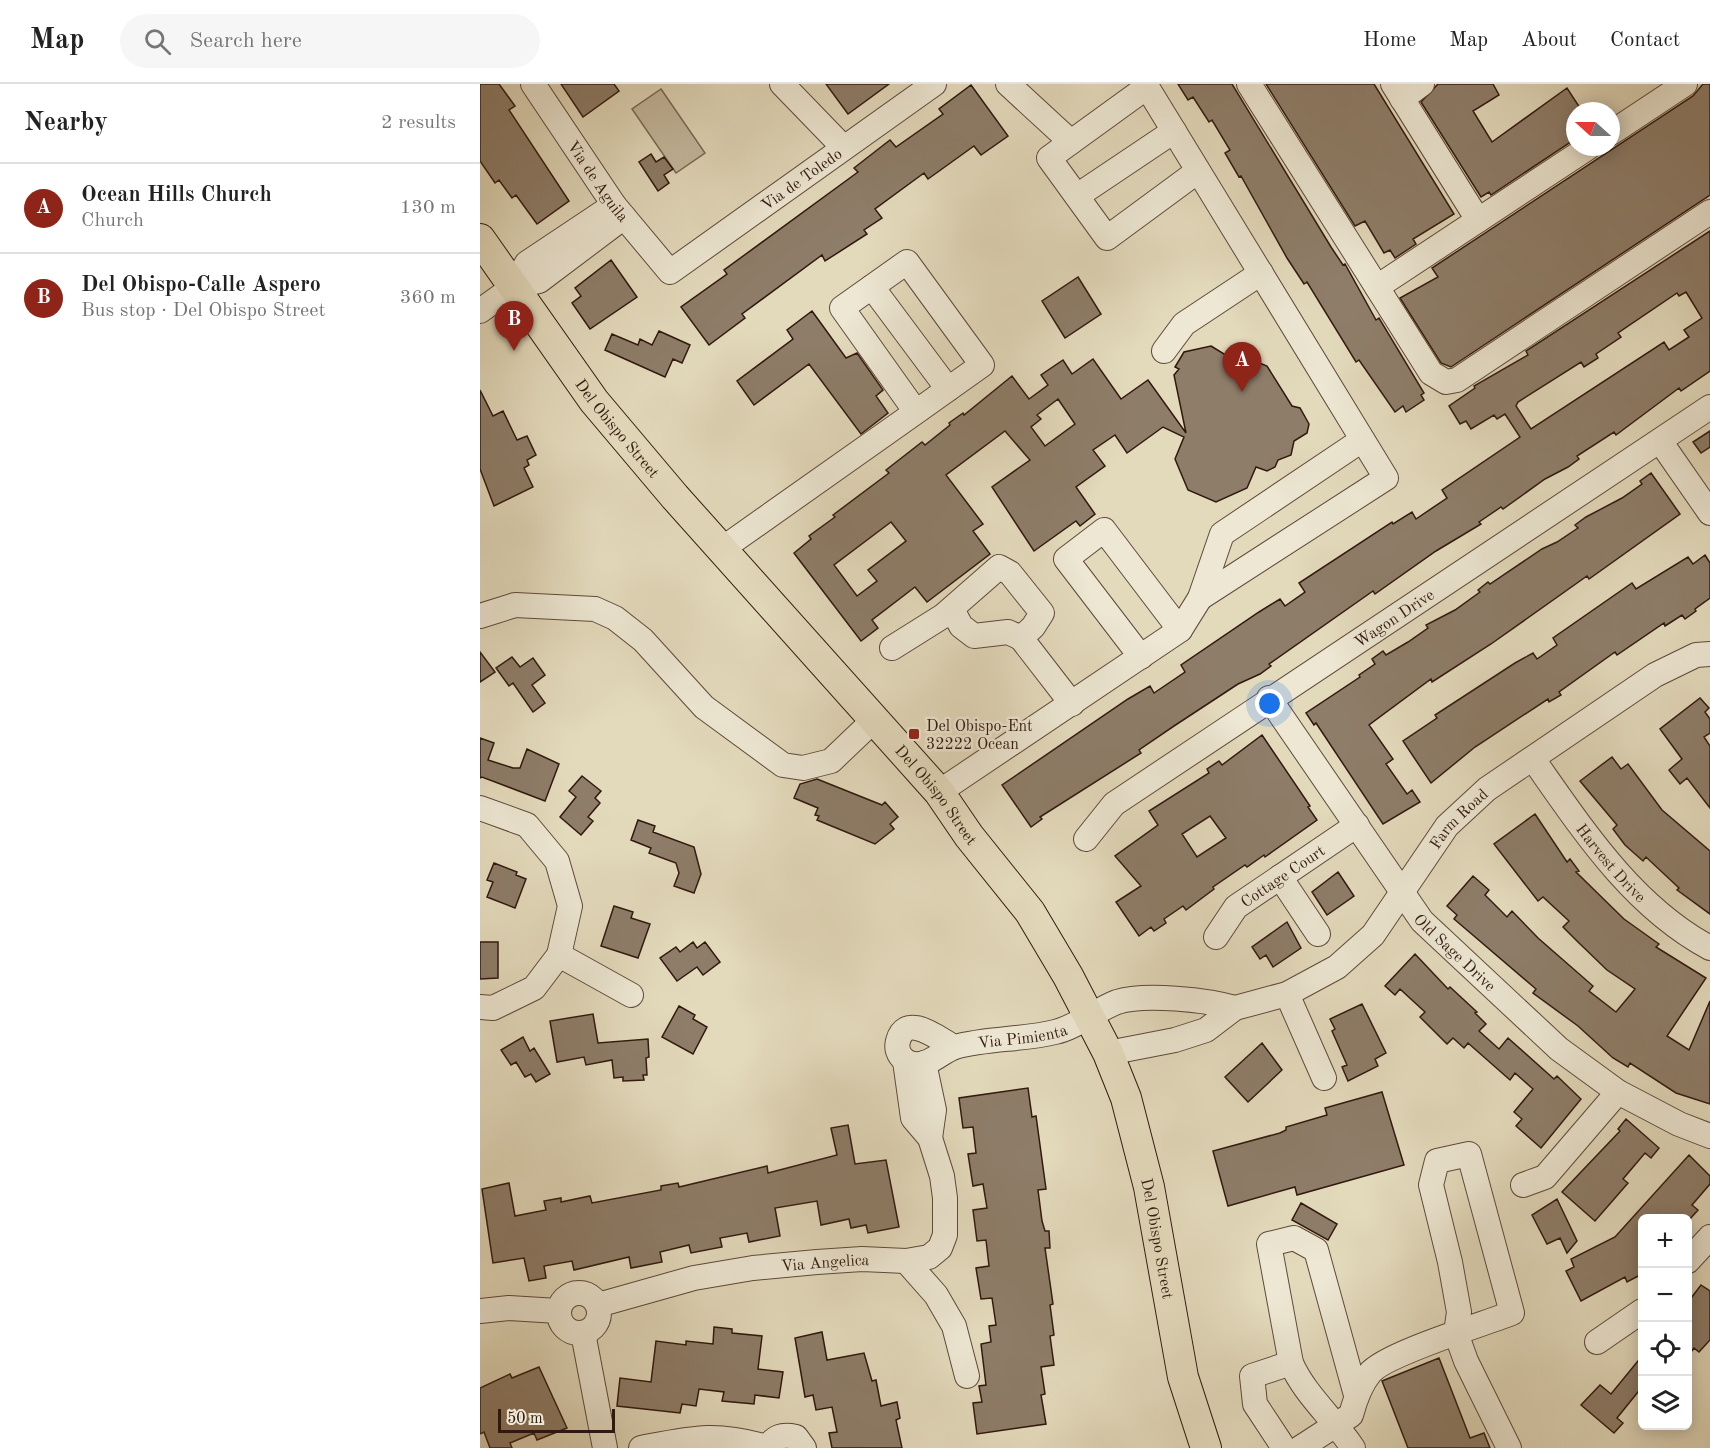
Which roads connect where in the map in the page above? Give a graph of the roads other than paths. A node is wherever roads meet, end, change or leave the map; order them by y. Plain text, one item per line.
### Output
1 (533, 84) edge
2 (782, 84) edge
3 (934, 84) edge
4 (1008, 84) edge
5 (1249, 84) edge
6 (1422, 84) edge
7 (1685, 84) edge
8 (1397, 91) edge
9 (1620, 127) edge
10 (1174, 131) junction
11 (1071, 142) junction
12 (843, 147) junction
13 (1575, 156) edge
14 (1198, 171) junction
15 (1077, 196) junction
16 (619, 211) junction
17 (1710, 212) edge
18 (1478, 220) junction
19 (480, 239) edge
20 (670, 272) joint
21 (1261, 273) junction
22 (873, 287) junction
23 (1377, 287) junction
24 (512, 288) junction
25 (480, 311) edge
26 (1164, 351) dead end
27 (948, 389) junction
28 (1710, 407) edge
29 (916, 412) junction
30 (1362, 440) junction
31 (1660, 441) junction
32 (1710, 513) edge
33 (722, 549) junction
34 (1200, 598) junction
35 (952, 609) junction
36 (480, 616) edge
37 (1180, 630) junction
38 (1022, 638) junction
39 (892, 648) dead end
40 (1710, 654) edge
41 (1141, 657) junction
42 (1269, 698) junction
43 (1072, 704) junction
44 (874, 720) junction
45 (1533, 759) junction
46 (939, 792) junction
47 (480, 808) edge
48 (1357, 825) junction
49 (1086, 839) dead end
50 (1280, 877) junction
51 (1403, 893) junction
52 (1318, 934) dead end
53 (1216, 937) dead end
54 (1710, 948) edge
55 (559, 955) junction
56 (1287, 994) junction
57 (631, 995) dead end
58 (1171, 999) junction
59 (480, 1007) edge
60 (1235, 1008) junction
61 (1088, 1015) junction
62 (1175, 1040) junction
63 (954, 1047) junction
64 (1108, 1053) junction
65 (914, 1062) junction
66 (1324, 1078) dead end
67 (1618, 1092) junction
68 (1710, 1136) edge
69 (1523, 1185) dead end
70 (1710, 1236) edge
71 (1692, 1257) edge
72 (906, 1261) junction
73 (598, 1305) junction
74 (480, 1311) edge
75 (558, 1311) junction
76 (1638, 1314) edge
77 (583, 1333) junction
78 (1456, 1334) junction
79 (1597, 1342) dead end
80 (1291, 1363) junction
81 (967, 1376) dead end
82 (1348, 1411) junction
83 (605, 1448) edge
84 (641, 1448) edge
85 (767, 1448) edge
86 (804, 1448) edge
87 (1206, 1448) edge
88 (1284, 1448) edge
89 (1300, 1448) edge
90 (1353, 1448) edge
91 (1509, 1448) edge

1 - 16 street, Via de Aguila
2 - 12 street
3 - 12 street, Via de Toledo
4 - 11 street
5 - 23 street
6 - 8 street
7 - 9 street
8 - 18 street
10 - 11 street
10 - 14 street
10 - 15 street
11 - 15 street
12 - 20 street, Via de Toledo
13 - 18 street
14 - 15 street
14 - 21 street
16 - 20 street, Via de Aguila
16 - 24 street
17 - 23 street
18 - 23 street
19 - 24 main road, Del Obispo Street
21 - 26 street
21 - 30 street
22 - 27 street
22 - 27 street
22 - 29 street
24 - 25 street
24 - 33 main road, Del Obispo Street
27 - 29 street
28 - 31 street, Wagon Drive
29 - 33 street
30 - 34 street
30 - 34 street
31 - 32 street
31 - 42 street, Wagon Drive
33 - 44 main road, Del Obispo Street
34 - 37 street
35 - 38 street
35 - 38 street
35 - 39 street
36 - 44 street
37 - 41 street
37 - 41 street
38 - 43 street
40 - 45 street, Farm Road
41 - 43 street
42 - 48 street, Old Sage Drive
42 - 49 street, Wagon Drive
43 - 46 street
44 - 46 main road, Del Obispo Street
45 - 51 street, Farm Road
45 - 54 street, Harvest Drive
46 - 61 main road, Del Obispo Street
47 - 55 street
48 - 50 street, Cottage Court
48 - 51 street, Old Sage Drive
50 - 52 street
50 - 53 street, Cottage Court
51 - 56 street, Farm Road
51 - 67 street, Old Sage Drive
55 - 57 street
55 - 59 street
56 - 60 street, Farm Road
56 - 66 street
58 - 60 street, Farm Road
58 - 61 street, Farm Road
58 - 62 street
60 - 62 street, Farm Road
61 - 63 street, Via Pimienta
61 - 64 main road, Del Obispo Street
62 - 64 street, Farm Road
63 - 65 street, Via Pimienta
63 - 65 street, Via Pimienta
64 - 87 main road, Del Obispo Street
65 - 72 street, Via Angelica
67 - 68 street, Old Sage Drive
67 - 69 street
70 - 71 street
72 - 73 street, Via Angelica
72 - 81 street
73 - 75 street
73 - 77 street
74 - 75 street
75 - 77 street
76 - 79 street
77 - 83 street
78 - 78 street
78 - 82 street
78 - 91 street
80 - 82 street
80 - 82 street
80 - 88 street
82 - 89 street
82 - 90 street
84 - 85 street
85 - 86 street

